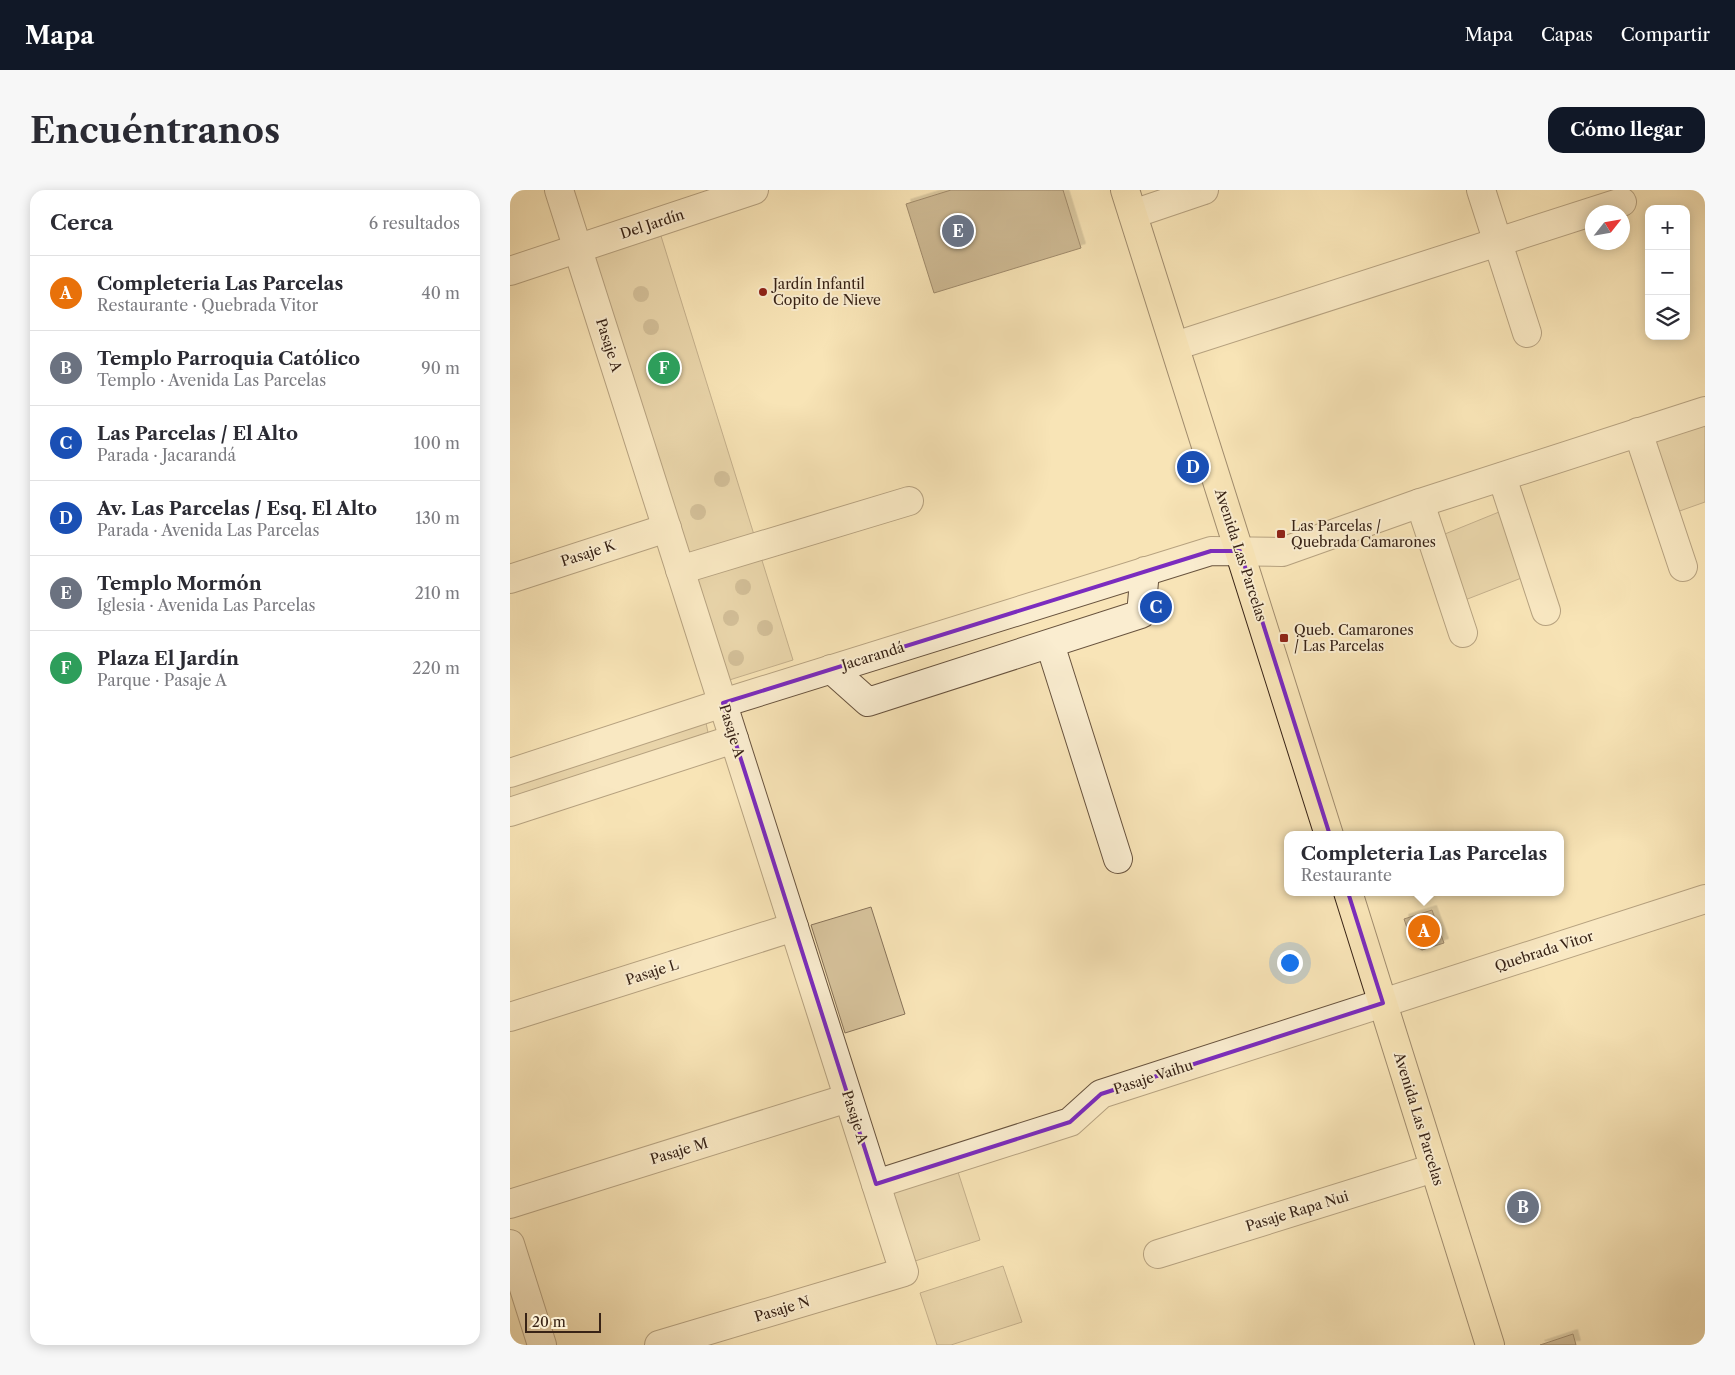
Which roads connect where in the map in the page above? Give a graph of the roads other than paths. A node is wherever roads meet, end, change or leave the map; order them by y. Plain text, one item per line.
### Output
1 (559, 190) edge
2 (754, 190) edge
3 (1204, 190) edge
4 (1481, 190) edge
5 (1129, 202) edge
6 (1622, 202) dead end
7 (1498, 242) junction
8 (578, 248) junction
9 (510, 271) edge
10 (1527, 333) dead end
11 (1175, 346) junction
12 (1705, 411) edge
13 (1638, 432) junction
14 (1502, 477) junction
15 (909, 501) dead end
16 (1420, 503) junction
17 (667, 528) junction
18 (1240, 551) junction
19 (1683, 567) dead end
20 (680, 570) junction
21 (1145, 571) junction
22 (510, 579) edge
23 (1546, 611) dead end
24 (1463, 633) dead end
25 (1050, 644) junction
26 (830, 669) junction
27 (723, 702) junction
28 (734, 739) junction
29 (510, 773) edge
30 (510, 812) edge
31 (1328, 831) edge
32 (1118, 859) dead end
33 (1349, 896) edge
34 (1705, 899) edge
35 (794, 927) junction
36 (1382, 1003) junction
37 (510, 1017) edge
38 (848, 1098) junction
39 (1434, 1168) junction
40 (876, 1184) junction
41 (510, 1204) edge
42 (510, 1244) edge
43 (1158, 1254) dead end
44 (904, 1272) joint
45 (542, 1345) edge
46 (659, 1345) edge
47 (1490, 1345) edge

1 - 8 street, Pasaje A
2 - 8 street, Del Jardín
3 - 5 street
4 - 7 street
5 - 11 main road, Avenida Las Parcelas
6 - 7 street
7 - 10 street
7 - 11 street
8 - 9 street, Del Jardín
8 - 17 street, Pasaje A
11 - 18 main road, Avenida Las Parcelas
12 - 13 street, Jacarandá
13 - 14 street, Jacarandá
13 - 19 street
14 - 16 street, Jacarandá
14 - 23 street
15 - 20 street
16 - 18 street, Jacarandá
16 - 24 street
17 - 20 street, Pasaje A
17 - 22 street, Pasaje K
18 - 21 street, Jacarandá
18 - 31 main road, Avenida Las Parcelas
20 - 27 street, Pasaje A
21 - 25 street
21 - 26 street, Jacarandá
25 - 26 street
25 - 32 street
26 - 27 street, Jacarandá
27 - 28 street, Pasaje A
27 - 29 street, Jacarandá
28 - 30 street
28 - 35 street, Pasaje A
33 - 36 main road, Avenida Las Parcelas
34 - 36 street, Quebrada Vitor
35 - 37 street, Pasaje L
35 - 38 street, Pasaje A
36 - 39 main road, Avenida Las Parcelas
36 - 40 street, Pasaje Vaihu
38 - 40 street, Pasaje A
38 - 41 street, Pasaje M
39 - 43 street, Pasaje Rapa Nui
39 - 47 main road, Avenida Las Parcelas
40 - 44 street, Pasaje A
42 - 45 street
44 - 46 street, Pasaje N

